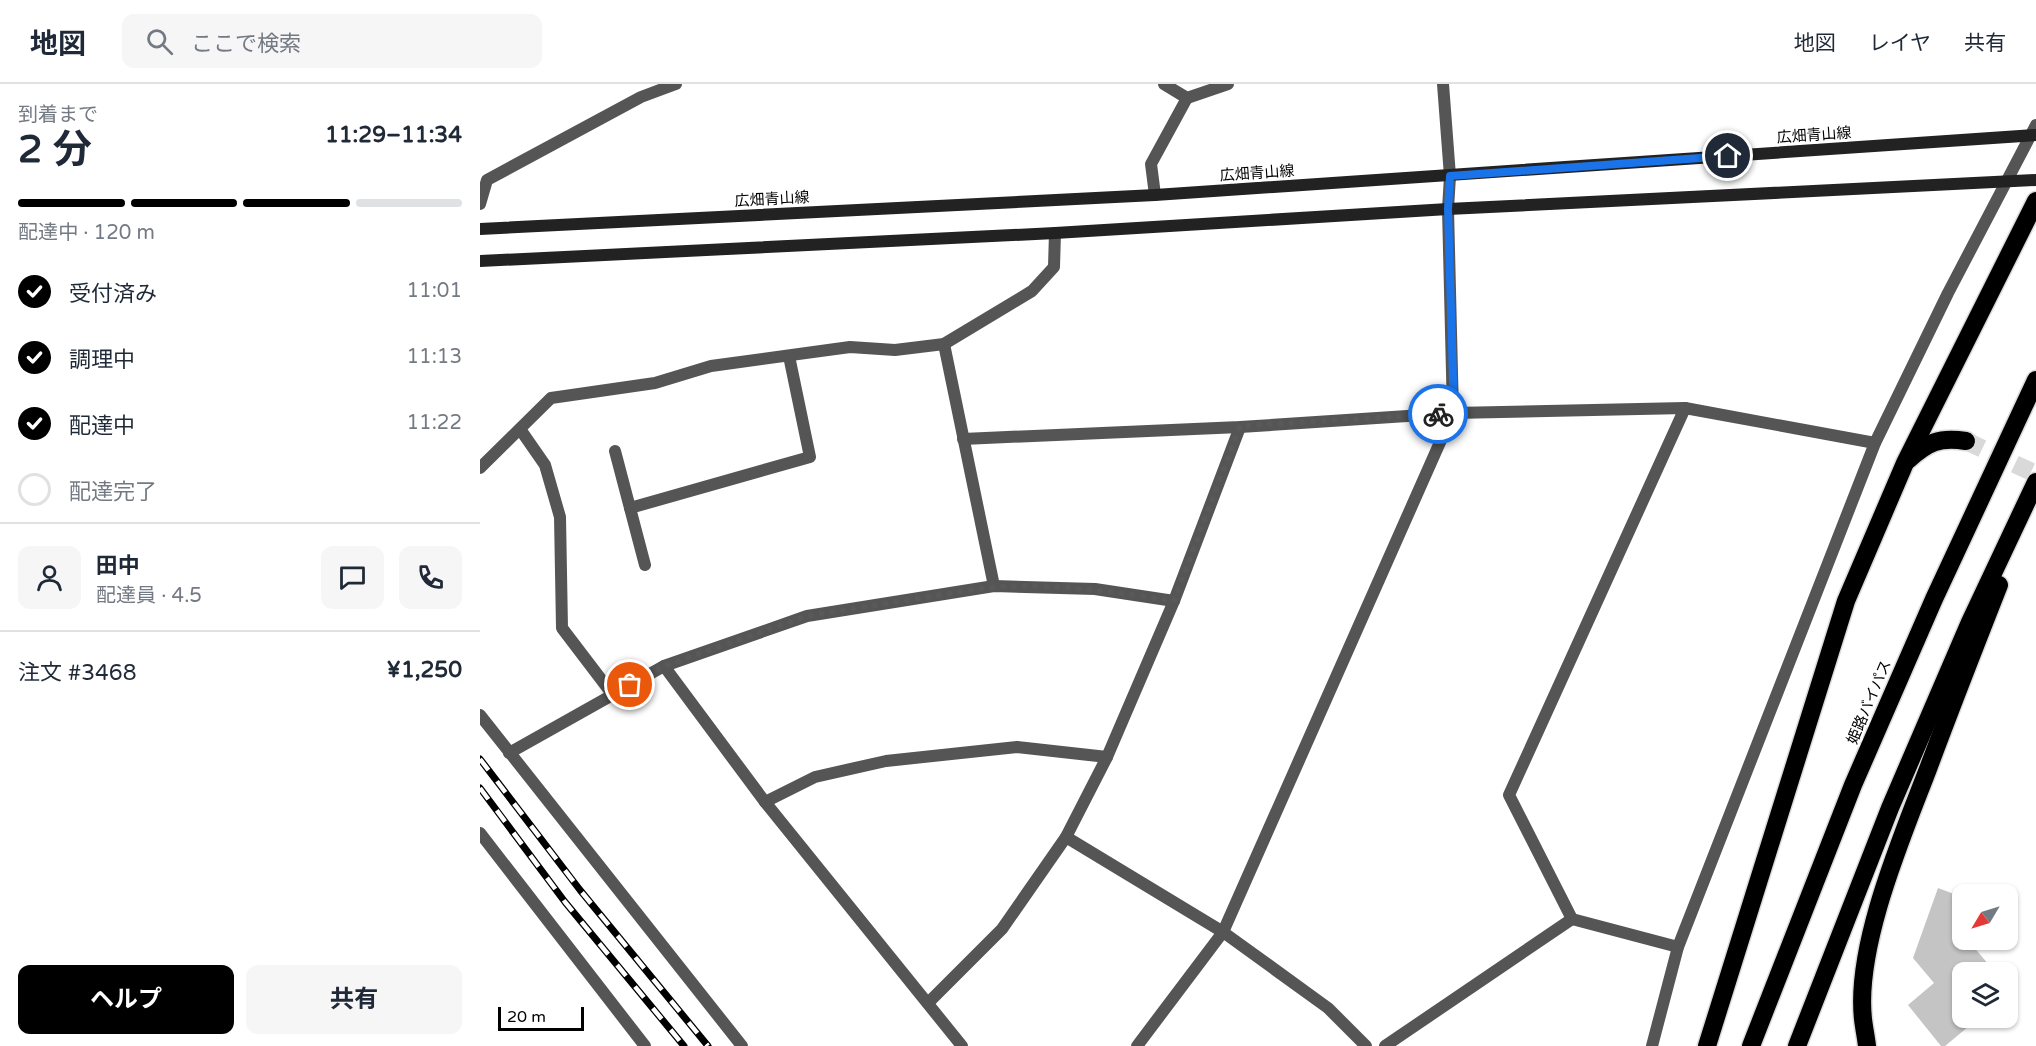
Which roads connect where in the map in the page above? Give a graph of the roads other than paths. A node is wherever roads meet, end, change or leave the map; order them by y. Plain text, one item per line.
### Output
1 (676, 84) edge
2 (1164, 84) edge
3 (1228, 84) edge
4 (1443, 84) edge
5 (1187, 98) junction
6 (2034, 132) edge
7 (1450, 176) junction
8 (2036, 180) edge
9 (2007, 181) junction
10 (1155, 195) junction
11 (2036, 201) edge
12 (480, 204) edge
13 (1448, 209) junction
14 (480, 229) edge
15 (1055, 233) junction
16 (480, 261) edge
17 (944, 344) junction
18 (789, 356) junction
19 (2036, 380) edge
20 (1685, 408) junction
21 (1454, 413) junction
22 (1240, 426) junction
23 (520, 429) junction
24 (963, 439) junction
25 (1966, 441) tunnel mouth
26 (1875, 443) junction
27 (615, 451) dead end
28 (1905, 463) junction
29 (480, 468) edge
30 (2036, 482) edge
31 (2036, 492) edge
32 (630, 508) junction
33 (645, 565) dead end
34 (994, 586) junction
35 (1174, 601) junction
36 (664, 666) junction
37 (613, 695) junction
38 (480, 715) edge
39 (509, 753) junction
40 (1107, 757) junction
41 (765, 802) junction
42 (480, 833) edge
43 (1066, 837) junction
44 (1572, 919) junction
45 (1223, 932) junction
46 (1678, 947) junction
47 (928, 1003) junction
48 (645, 1046) edge
49 (742, 1046) edge
50 (962, 1046) edge
51 (1137, 1046) edge
52 (1366, 1046) edge
53 (1385, 1046) edge
54 (1652, 1046) edge
55 (1707, 1046) edge
56 (1751, 1046) edge
57 (1797, 1046) edge
58 (1867, 1046) edge

1 - 12 street
2 - 5 street
3 - 5 street
4 - 7 street
5 - 10 street
6 - 7 main road, 広畑青山線
6 - 9 street
7 - 10 main road, 広畑青山線
7 - 13 street
8 - 9 main road
9 - 13 main road
9 - 26 street
10 - 14 main road, 広畑青山線
11 - 28 highway
13 - 15 main road
13 - 21 street
15 - 16 main road
15 - 17 street
17 - 18 street
17 - 24 street
18 - 23 street
18 - 32 street
19 - 56 highway, 姫路バイパス
20 - 21 street
20 - 26 street
20 - 44 street
21 - 22 street
21 - 45 street
22 - 24 street
22 - 35 street
23 - 29 street
23 - 37 street
24 - 34 street
25 - 28 highway
26 - 46 street
27 - 32 street
28 - 55 highway
30 - 57 highway
31 - 58 highway
32 - 33 street
34 - 35 street
34 - 36 street
35 - 40 street
36 - 37 street
36 - 41 street
37 - 39 street
38 - 39 street
39 - 49 street
40 - 41 street
40 - 43 street
41 - 47 street
42 - 48 street
43 - 45 street
43 - 47 street
44 - 46 street
44 - 53 street
45 - 51 street
45 - 52 street
46 - 54 street
47 - 50 street

